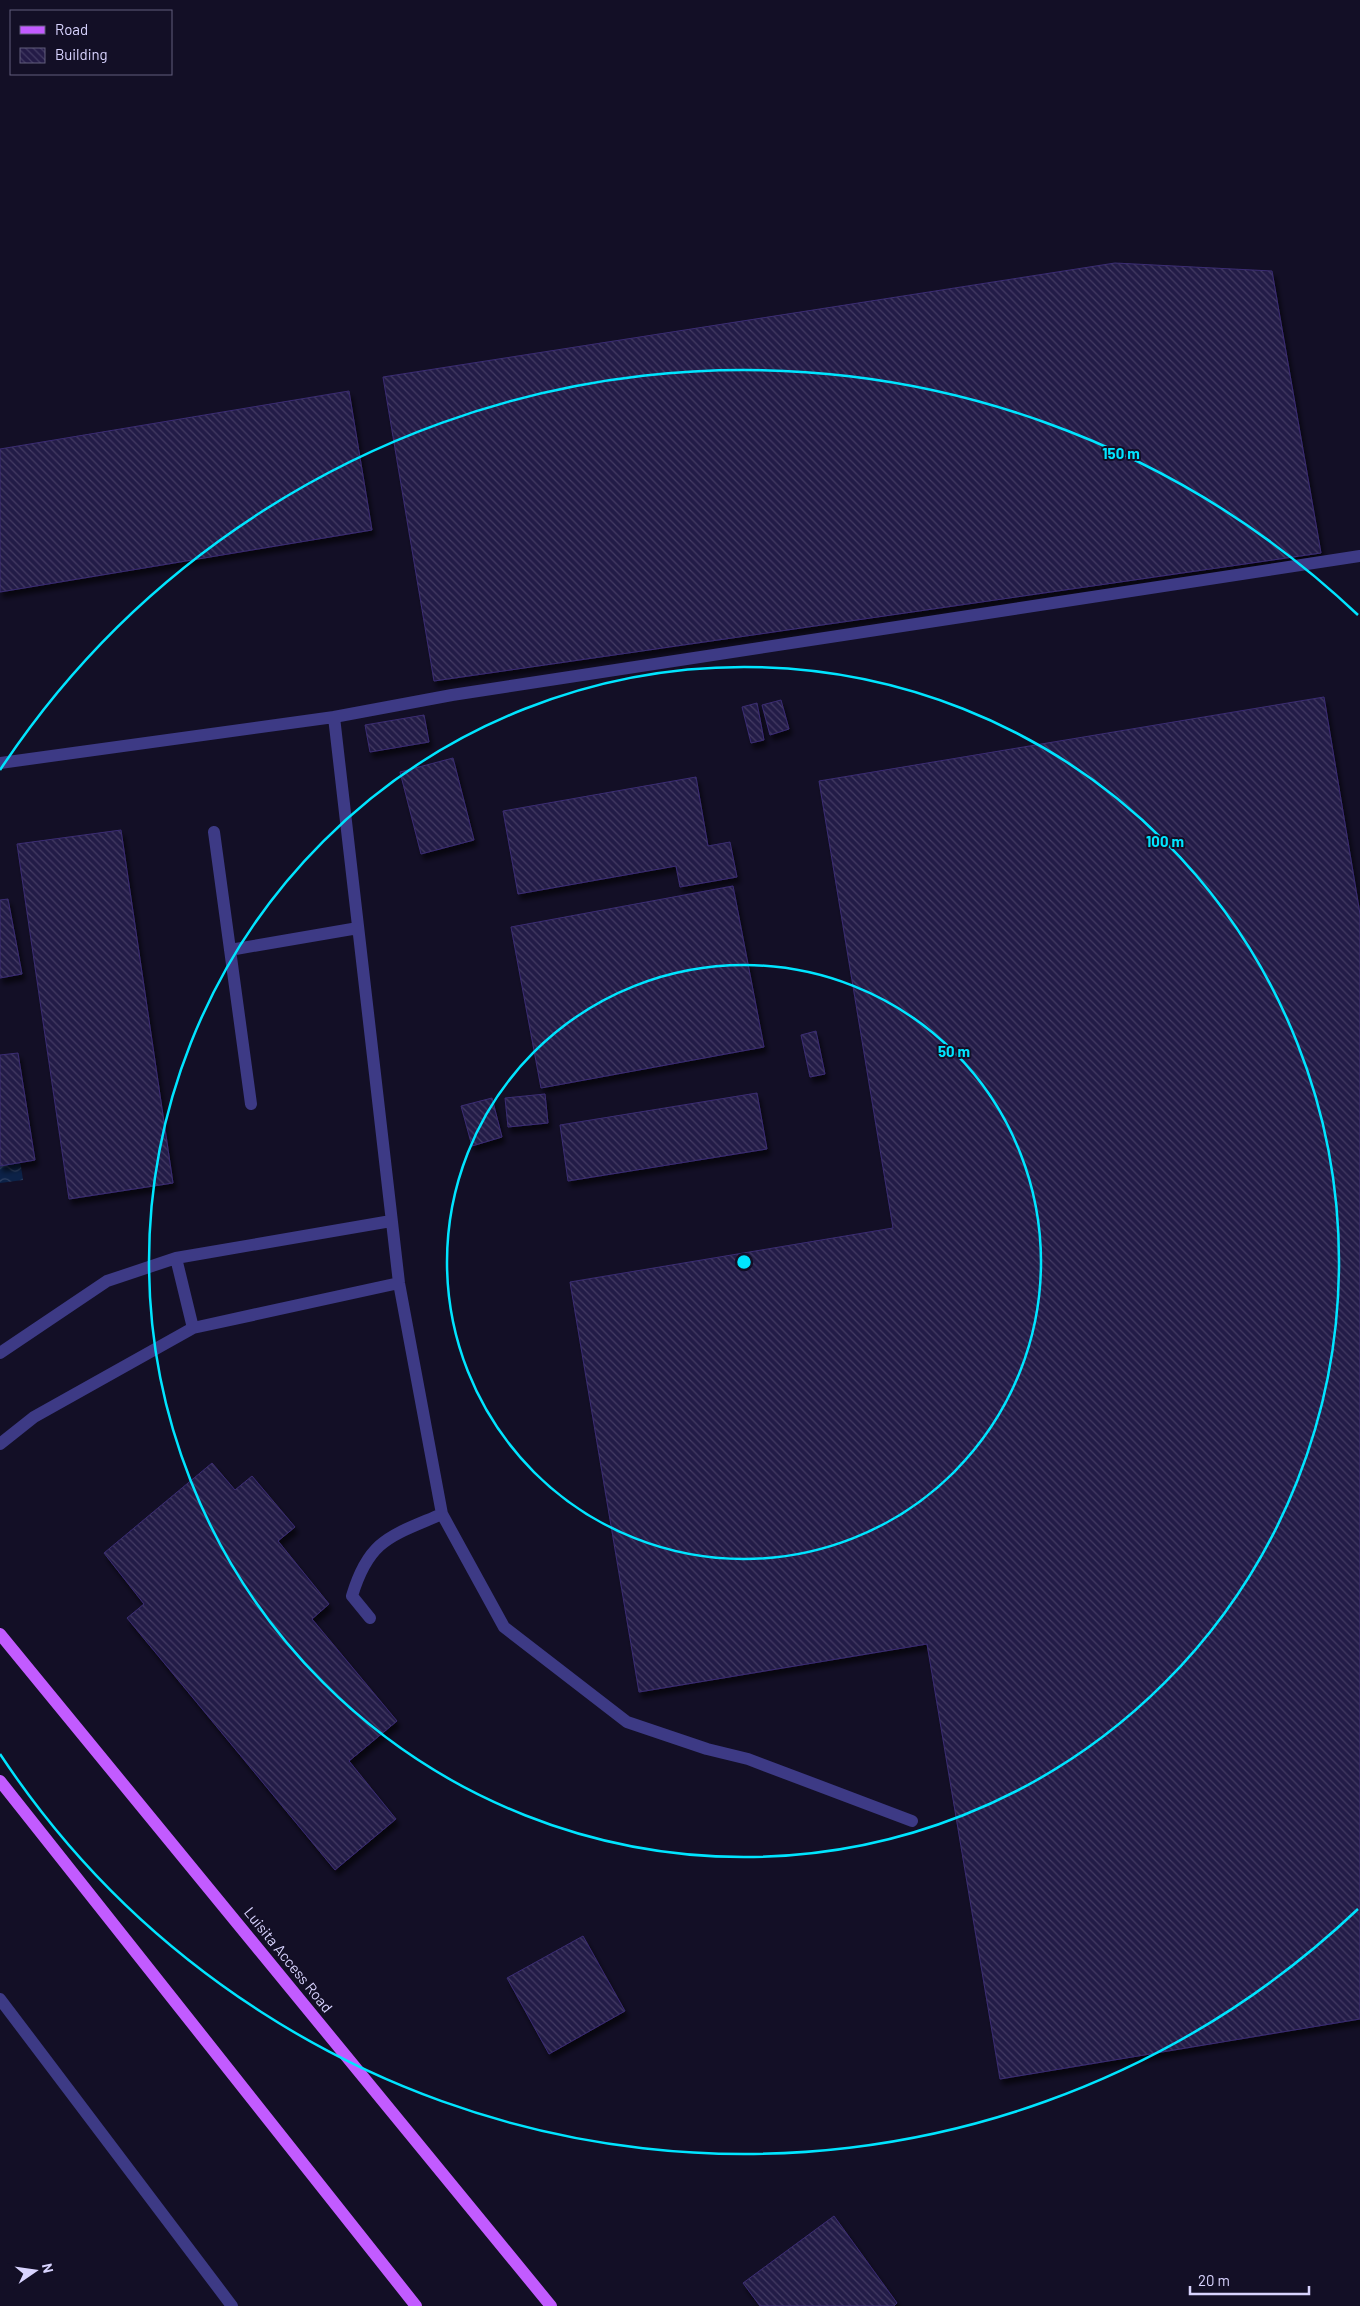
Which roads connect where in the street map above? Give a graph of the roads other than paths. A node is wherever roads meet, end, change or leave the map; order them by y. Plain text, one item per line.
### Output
1 (1360, 556) edge
2 (334, 717) junction
3 (0, 763) edge
4 (214, 832) dead end
5 (358, 928) junction
6 (230, 950) junction
7 (251, 1104) dead end
8 (391, 1221) junction
9 (176, 1258) junction
10 (399, 1283) junction
11 (193, 1328) junction
12 (0, 1353) edge
13 (0, 1444) edge
14 (442, 1514) junction
15 (370, 1618) dead end
16 (0, 1634) edge
17 (0, 1781) edge
18 (912, 1821) dead end
19 (0, 1999) edge
20 (232, 2306) edge
21 (416, 2306) edge
22 (551, 2306) edge

1 - 2 street
2 - 3 street
2 - 5 street
4 - 6 street
5 - 6 street
5 - 8 street
6 - 7 street
8 - 9 street
8 - 10 street
9 - 11 street
9 - 12 street
10 - 11 street
10 - 14 street
11 - 13 street
14 - 15 street
14 - 18 street
16 - 22 main road, Luisita Access Road
17 - 21 main road
19 - 20 street

